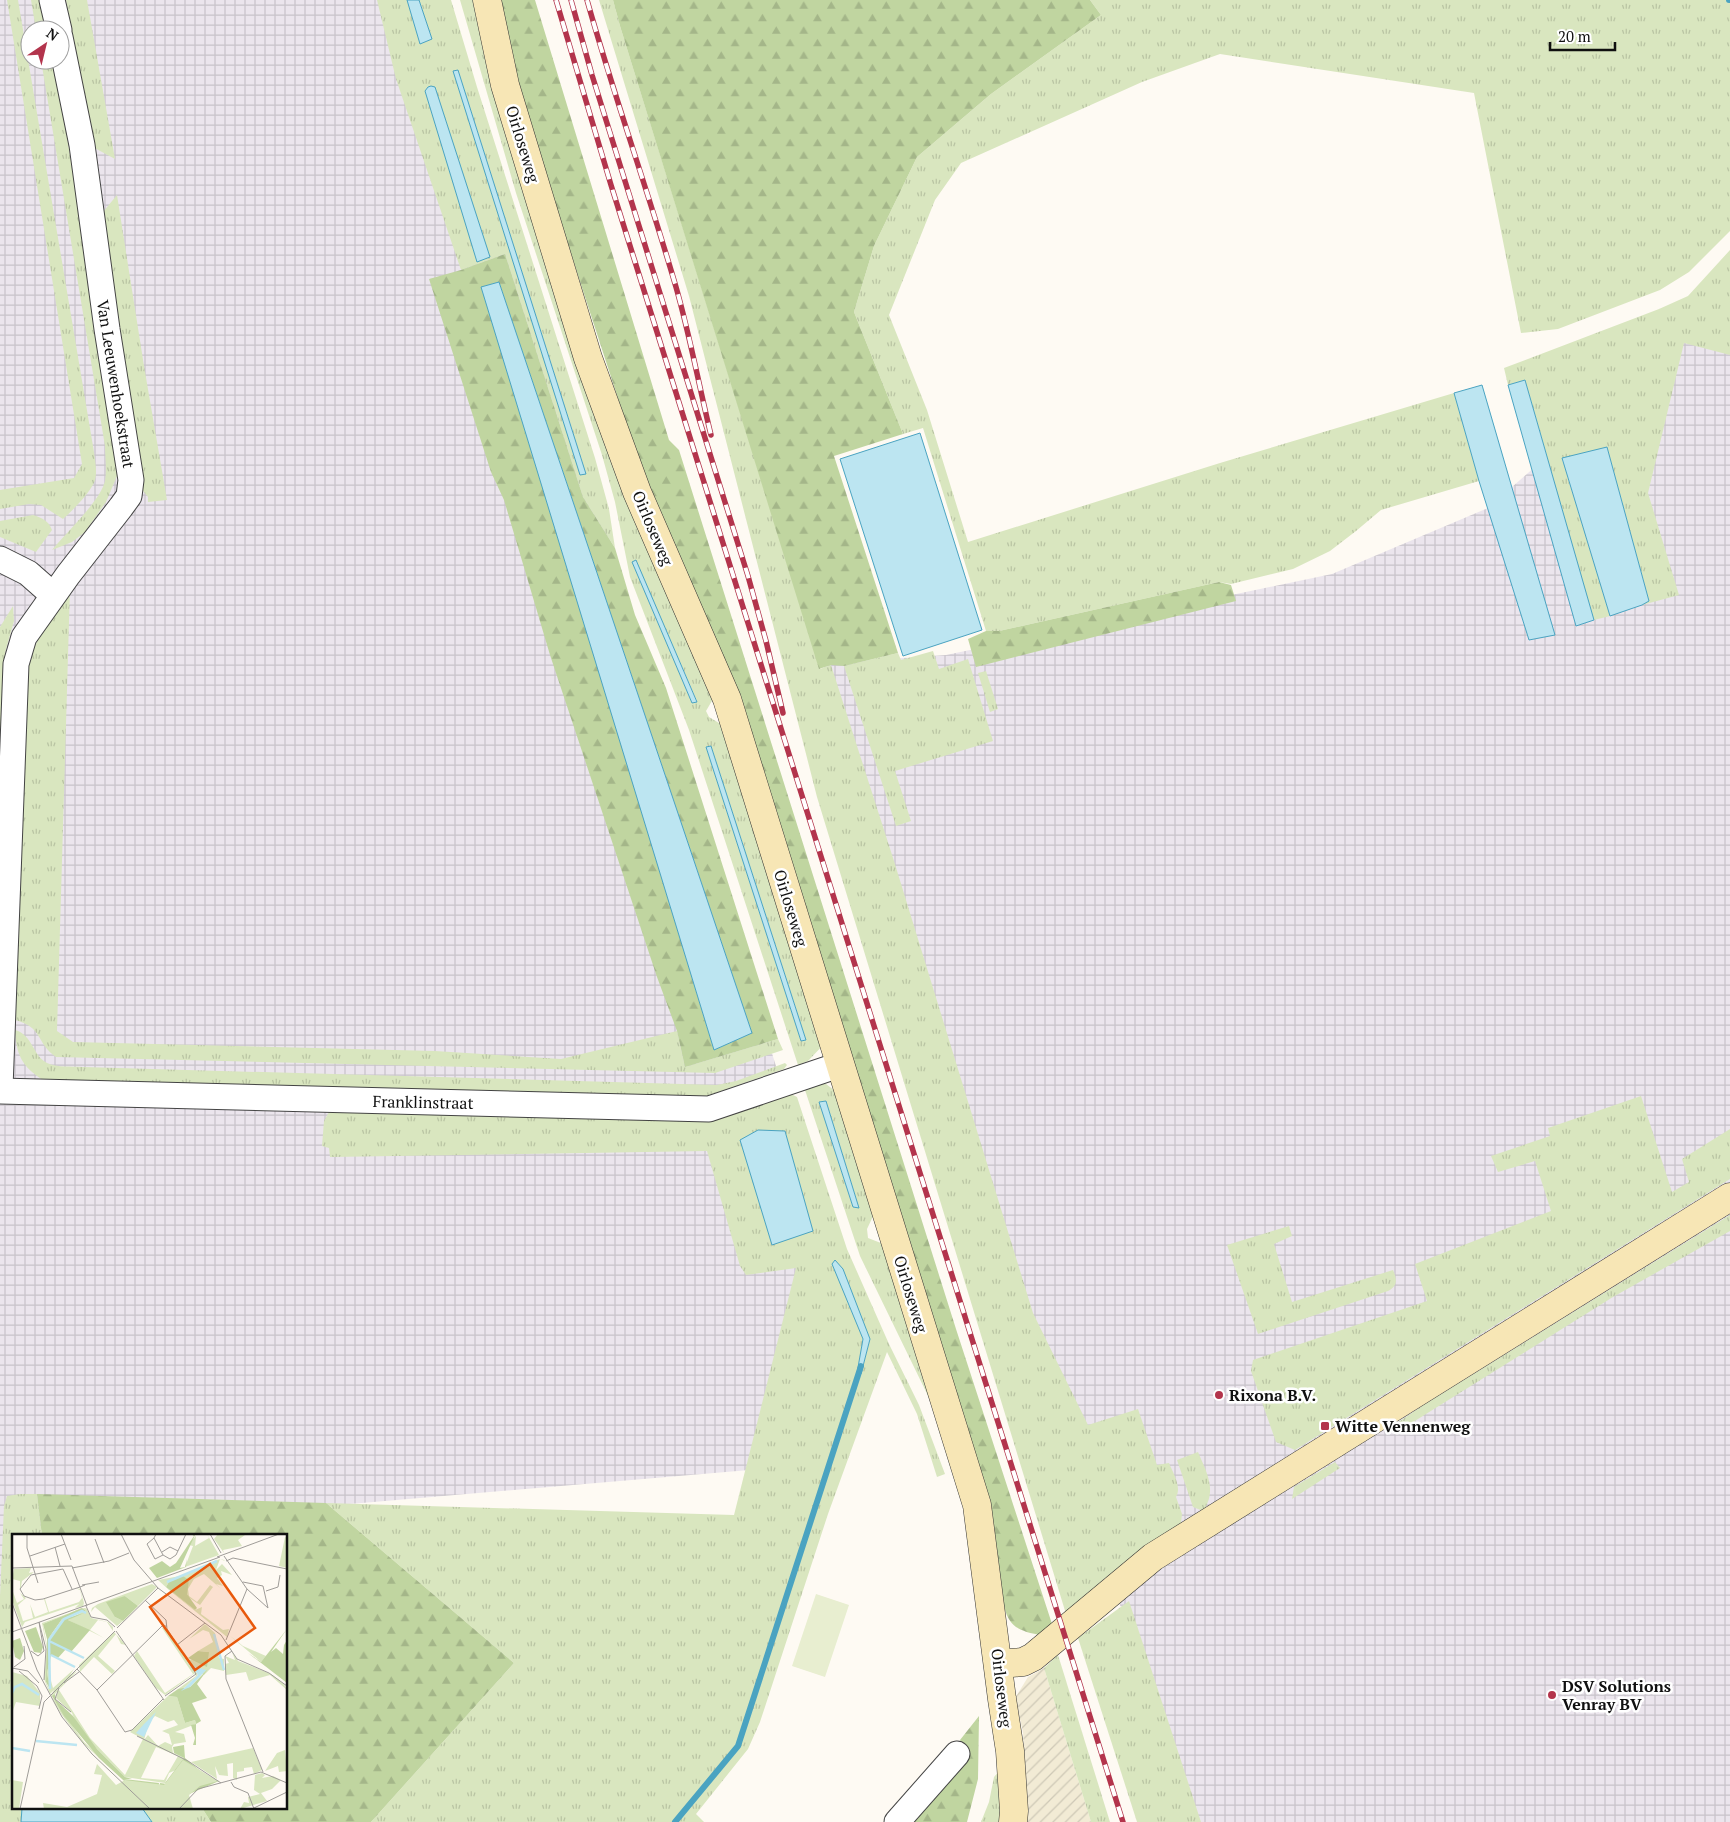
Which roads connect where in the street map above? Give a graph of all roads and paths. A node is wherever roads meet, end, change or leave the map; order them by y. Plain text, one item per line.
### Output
1 (52, 0) edge
2 (490, 4) edge
3 (57, 20) edge
4 (67, 70) edge
5 (0, 559) edge
6 (53, 595) junction
7 (839, 1065) junction
8 (0, 1090) edge
9 (1730, 1197) edge
10 (998, 1664) junction
11 (957, 1754) dead end
12 (898, 1822) edge
13 (1013, 1822) edge

1 - 3 street
2 - 7 street, Oirloseweg
4 - 6 street, Van Leeuwenhoekstraat
5 - 6 street
6 - 8 street, Van Leeuwenhoekstraat
7 - 8 street, Franklinstraat
7 - 10 street, Oirloseweg
9 - 10 street
10 - 13 street, Oirloseweg
11 - 12 street

